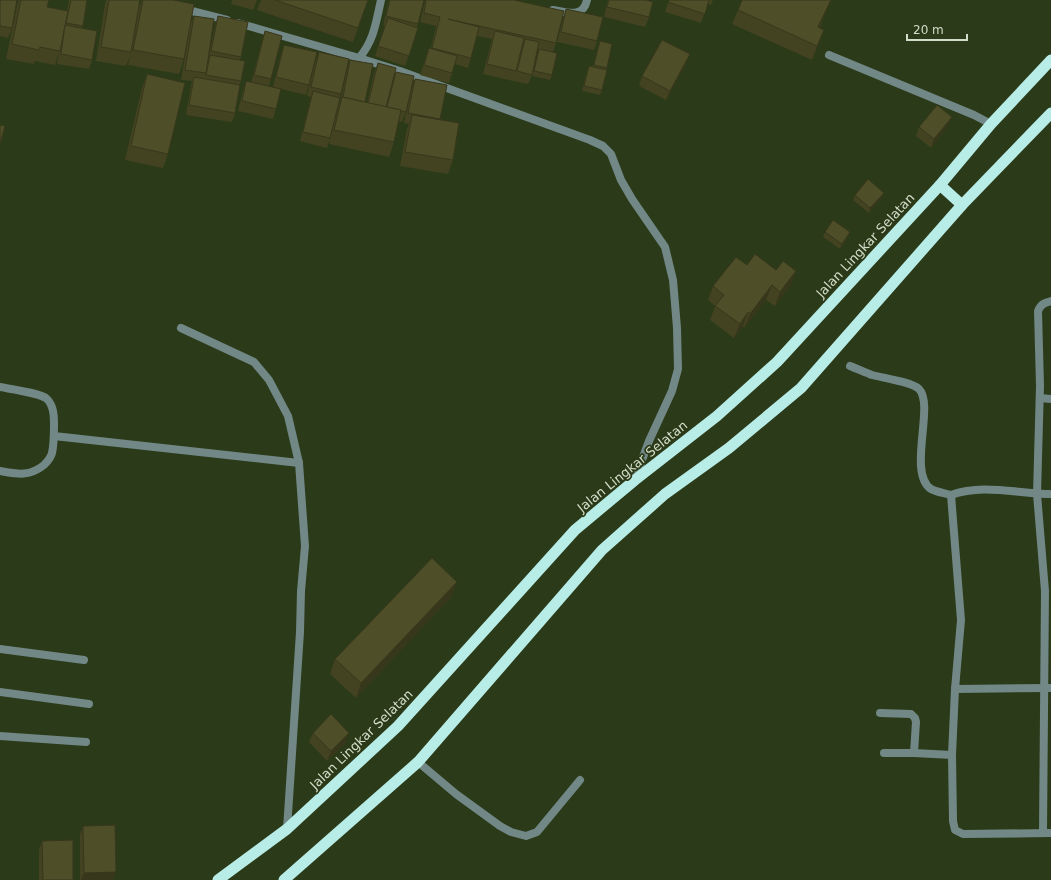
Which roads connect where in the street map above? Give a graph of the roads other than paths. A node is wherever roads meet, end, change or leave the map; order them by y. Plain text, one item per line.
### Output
1 (381, 0) edge
2 (587, 0) edge
3 (174, 7) edge
4 (544, 8) edge
5 (829, 55) dead end
6 (359, 58) junction
7 (1051, 60) edge
8 (1051, 113) edge
9 (990, 124) junction
10 (940, 185) junction
11 (962, 205) junction
12 (1051, 301) edge
13 (182, 328) dead end
14 (850, 366) dead end
15 (0, 387) edge
16 (1040, 398) junction
17 (1051, 399) edge
18 (54, 436) junction
19 (299, 463) junction
20 (0, 471) edge
21 (635, 480) junction
22 (1037, 494) junction
23 (1051, 494) edge
24 (951, 496) junction
25 (1048, 591) edge
26 (0, 649) edge
27 (84, 660) dead end
28 (1048, 688) edge
29 (955, 689) junction
30 (0, 692) edge
31 (89, 704) dead end
32 (880, 713) dead end
33 (0, 736) edge
34 (86, 742) dead end
35 (884, 753) dead end
36 (914, 753) junction
37 (952, 755) junction
38 (418, 762) junction
39 (580, 780) dead end
40 (287, 828) junction
41 (1047, 833) edge
42 (218, 880) edge
43 (284, 880) edge

1 - 6 street
2 - 4 street
3 - 6 street
5 - 9 street
6 - 21 street
7 - 9 highway, Jalan Lingkar Selatan
8 - 11 highway
9 - 10 highway, Jalan Lingkar Selatan
10 - 11 highway
10 - 21 highway, Jalan Lingkar Selatan
11 - 38 highway
12 - 16 street
13 - 19 street
14 - 24 street
15 - 18 street
16 - 17 street
16 - 22 street
18 - 19 street
18 - 20 street
19 - 40 street
21 - 40 highway, Jalan Lingkar Selatan
22 - 23 street
22 - 24 street
22 - 25 street
24 - 29 street
25 - 28 street
26 - 27 street
28 - 29 street
28 - 41 street
29 - 37 street
30 - 31 street
32 - 36 street
33 - 34 street
35 - 36 street
36 - 37 street
37 - 41 street
38 - 39 street
38 - 43 highway
40 - 42 highway, Jalan Lingkar Selatan

